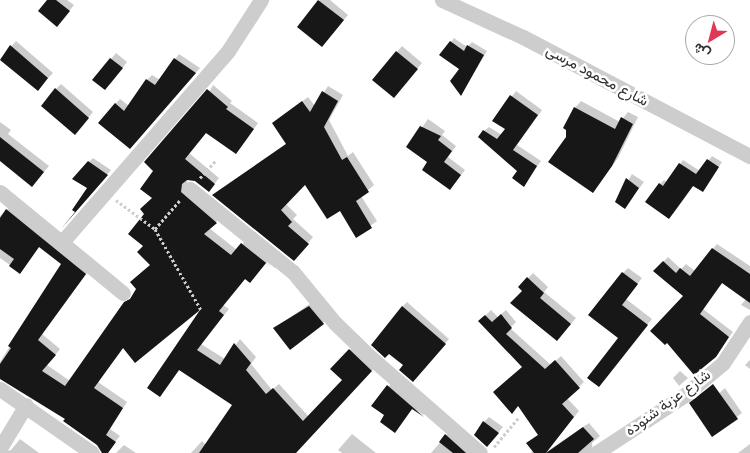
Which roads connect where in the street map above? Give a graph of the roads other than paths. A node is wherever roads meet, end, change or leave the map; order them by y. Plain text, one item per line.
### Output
1 (260, 0) edge
2 (442, 0) edge
3 (750, 156) edge
4 (190, 189) dead end
5 (0, 192) edge
6 (62, 242) junction
7 (123, 293) dead end
8 (750, 322) edge
9 (0, 389) edge
10 (26, 405) junction
11 (0, 448) edge
12 (92, 453) edge
13 (480, 453) edge
14 (596, 453) edge

1 - 6 street
2 - 3 street, شارع محمود مرسى
4 - 13 street
5 - 6 street
6 - 7 street
8 - 14 street, شارع عزبة شنوده
9 - 10 street
10 - 11 street
10 - 12 street

